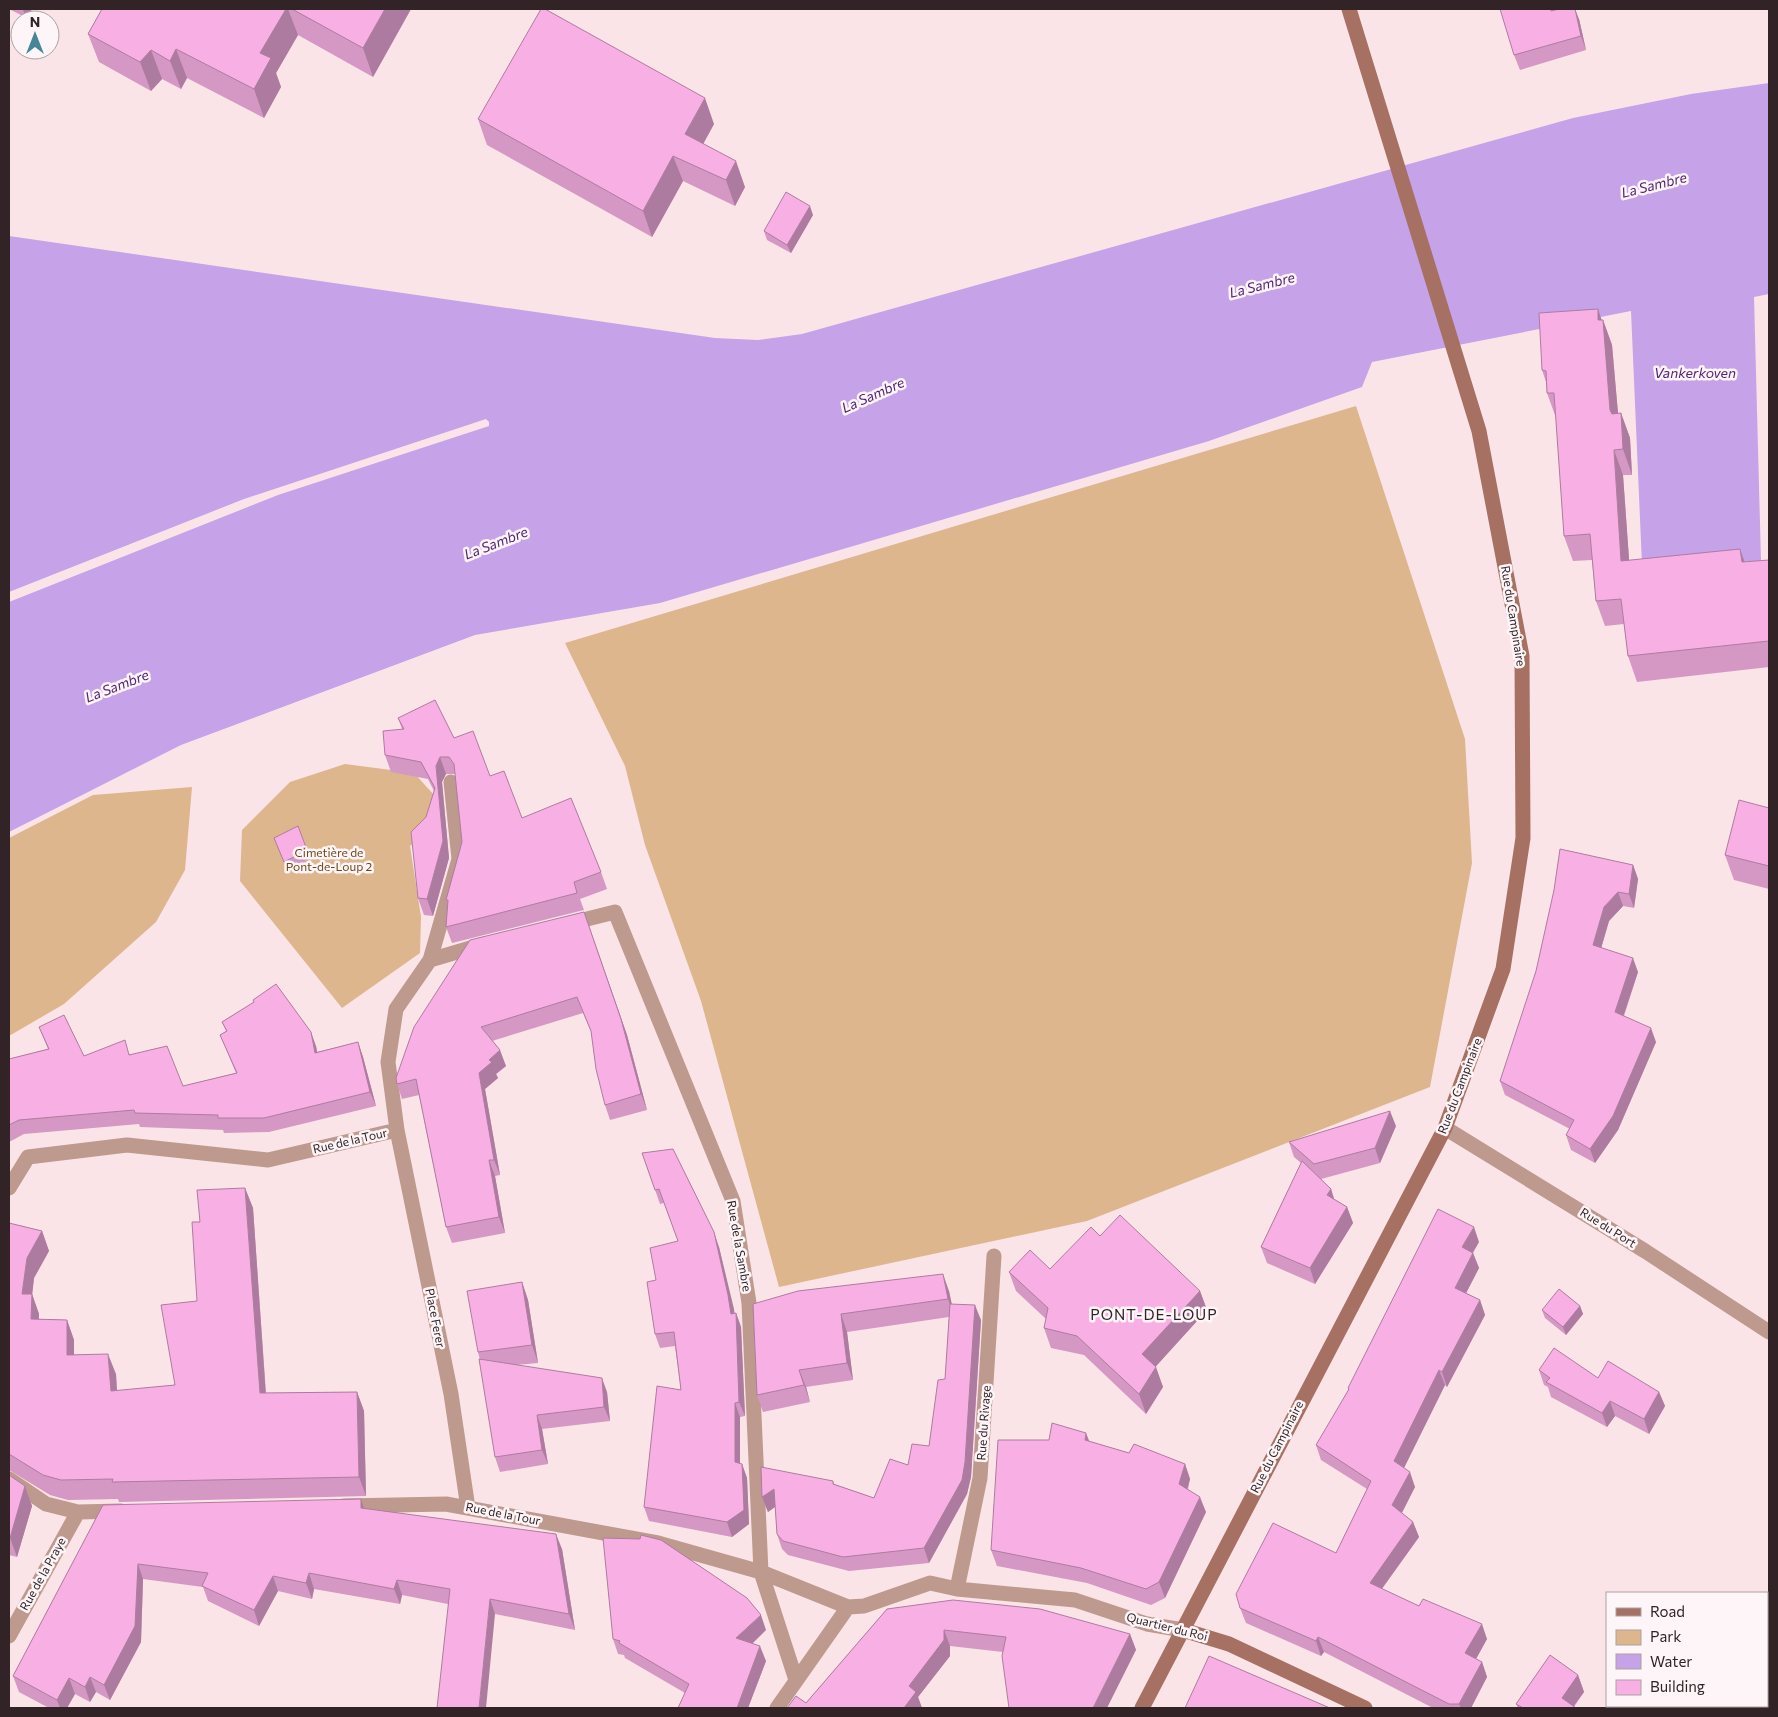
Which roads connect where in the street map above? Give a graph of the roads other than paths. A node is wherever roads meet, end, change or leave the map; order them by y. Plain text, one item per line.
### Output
1 (1349, 9) edge
2 (451, 782) dead end
3 (548, 928) edge
4 (500, 940) edge
5 (430, 960) junction
6 (1445, 1128) junction
7 (397, 1130) junction
8 (9, 1188) edge
9 (994, 1256) dead end
10 (1769, 1332) edge
11 (9, 1479) edge
12 (333, 1506) edge
13 (468, 1508) junction
14 (133, 1510) edge
15 (78, 1512) junction
16 (761, 1572) junction
17 (957, 1589) junction
18 (848, 1607) junction
19 (1183, 1630) junction
20 (9, 1636) edge
21 (796, 1680) junction
22 (777, 1708) edge
23 (1142, 1708) edge
24 (1365, 1708) edge

1 - 6 main road, Rue du Campinaire
2 - 5 street, Rue de la Tour
3 - 16 street, Rue de la Sambre
4 - 5 street
5 - 7 street, Rue de la Tour
6 - 10 street, Rue du Port
6 - 19 main road, Rue du Campinaire
7 - 8 street, Rue de la Tour
7 - 13 street, Place Ferer
9 - 17 street, Rue du Rivage
11 - 15 street
12 - 13 street, Rue de la Tour
13 - 16 street, Rue de la Tour
14 - 15 street
15 - 20 street, Rue de la Praye
16 - 18 street, Rue de la Tour
16 - 21 street, Rue de la Sambre
17 - 18 street, Quartier du Roi
17 - 19 street, Quartier du Roi
18 - 21 street
19 - 23 main road, Rue du Campinaire
19 - 24 main road, Quartier du Roi
21 - 22 street

